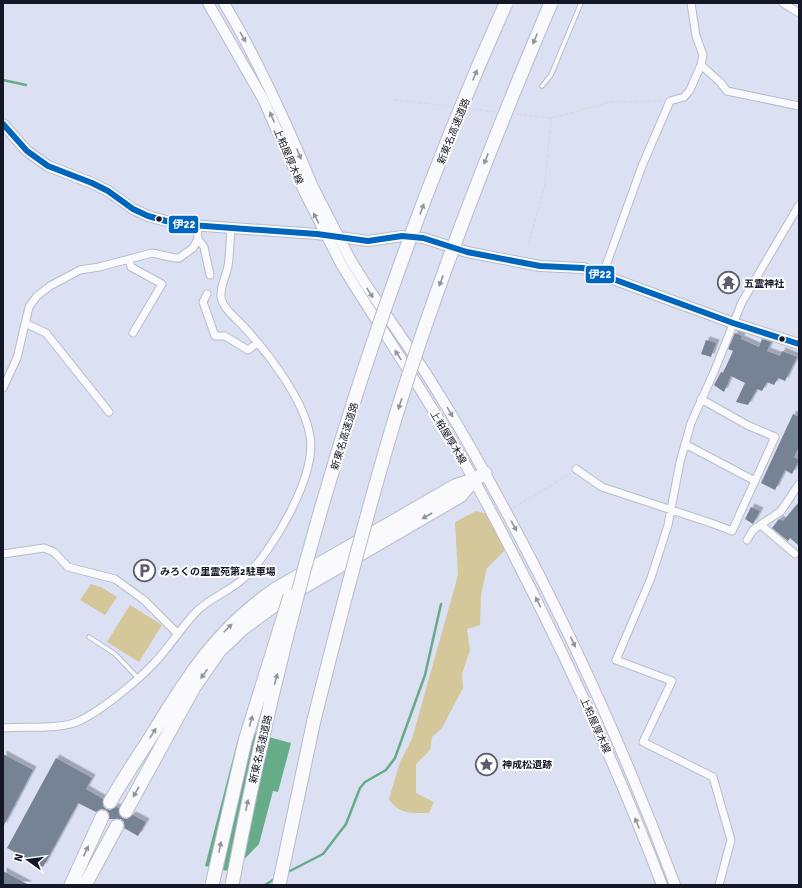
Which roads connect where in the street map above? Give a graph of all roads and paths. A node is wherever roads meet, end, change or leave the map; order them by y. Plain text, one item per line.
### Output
1 (208, 3) edge
2 (224, 3) edge
3 (506, 3) edge
4 (551, 3) edge
5 (581, 3) edge
6 (690, 3) edge
7 (783, 3) edge
8 (799, 13) edge
9 (702, 65) junction
10 (542, 86) dead end
11 (394, 100) dead end
12 (670, 101) junction
13 (449, 106) dead end
14 (799, 106) edge
15 (472, 109) dead end
16 (496, 112) dead end
17 (512, 114) dead end
18 (551, 118) junction
19 (3, 124) edge
20 (308, 189) junction
21 (799, 205) edge
22 (197, 226) junction
23 (231, 228) junction
24 (198, 239) junction
25 (528, 245) dead end
26 (129, 260) junction
27 (603, 274) junction
28 (210, 275) dead end
29 (207, 294) dead end
30 (25, 323) junction
31 (733, 323) junction
32 (132, 333) dead end
33 (258, 343) junction
34 (799, 344) edge
35 (3, 388) edge
36 (700, 399) junction
37 (109, 412) dead end
38 (345, 431) junction
39 (685, 444) junction
40 (576, 468) joint
41 (480, 477) junction
42 (755, 481) junction
43 (799, 484) edge
44 (512, 508) dead end
45 (672, 511) junction
46 (761, 525) junction
47 (747, 540) dead end
48 (3, 554) edge
49 (795, 554) dead end
50 (316, 573) junction
51 (178, 634) junction
52 (89, 637) dead end
53 (138, 678) junction
54 (314, 720) junction
55 (3, 728) edge
56 (110, 802) dead end
57 (126, 811) dead end
58 (102, 817) dead end
59 (117, 826) dead end
60 (660, 844) junction
61 (648, 848) junction
62 (71, 885) edge
63 (85, 885) edge
64 (212, 885) edge
65 (232, 885) edge
66 (279, 885) edge
67 (288, 885) edge
68 (662, 885) edge
69 (675, 885) edge
70 (719, 885) edge

20 -> 1 main road, 上粕屋厚木線
2 -> 20 main road, 上粕屋厚木線
38 -> 3 highway, 新東名高速道路, bridge
4 -> 54 highway, bridge
5 - 10 lane
6 - 9 street
7 - 8 street
9 - 12 street
9 - 14 street
11 - 13 path
12 - 18 path
12 - 27 street
15 - 16 path
17 - 18 path
18 - 25 path
19 - 22 main road
20 - 41 main road, 上粕屋厚木線, bridge
21 - 31 street
22 - 23 main road
22 - 24 street
23 - 27 main road
23 - 33 street
24 - 26 street
24 - 28 street
26 - 30 street
26 - 32 street
27 - 31 main road
29 - 33 street
30 - 35 street
30 - 37 street
31 - 34 main road
31 - 36 street
33 - 51 street
36 - 39 street
36 - 42 street
64 -> 38 highway, bridge
65 -> 38 highway, 新東名高速道路, bridge
39 - 42 street
39 - 45 street
40 - 44 path
40 - 45 street
41 - 50 highway
41 -> 60 main road, 上粕屋厚木線
61 -> 41 main road, 上粕屋厚木線
42 - 45 street
43 - 46 street
45 - 70 street
46 - 47 street
46 - 49 street
48 - 51 street
56 -> 50 highway
50 -> 57 highway
51 - 53 street
52 - 53 lane
53 - 55 street
54 - 66 highway
54 - 67 highway
62 -> 58 highway
59 - 63 highway
60 - 61 street
60 - 69 main road, 上粕屋厚木線
61 - 68 main road, 上粕屋厚木線

